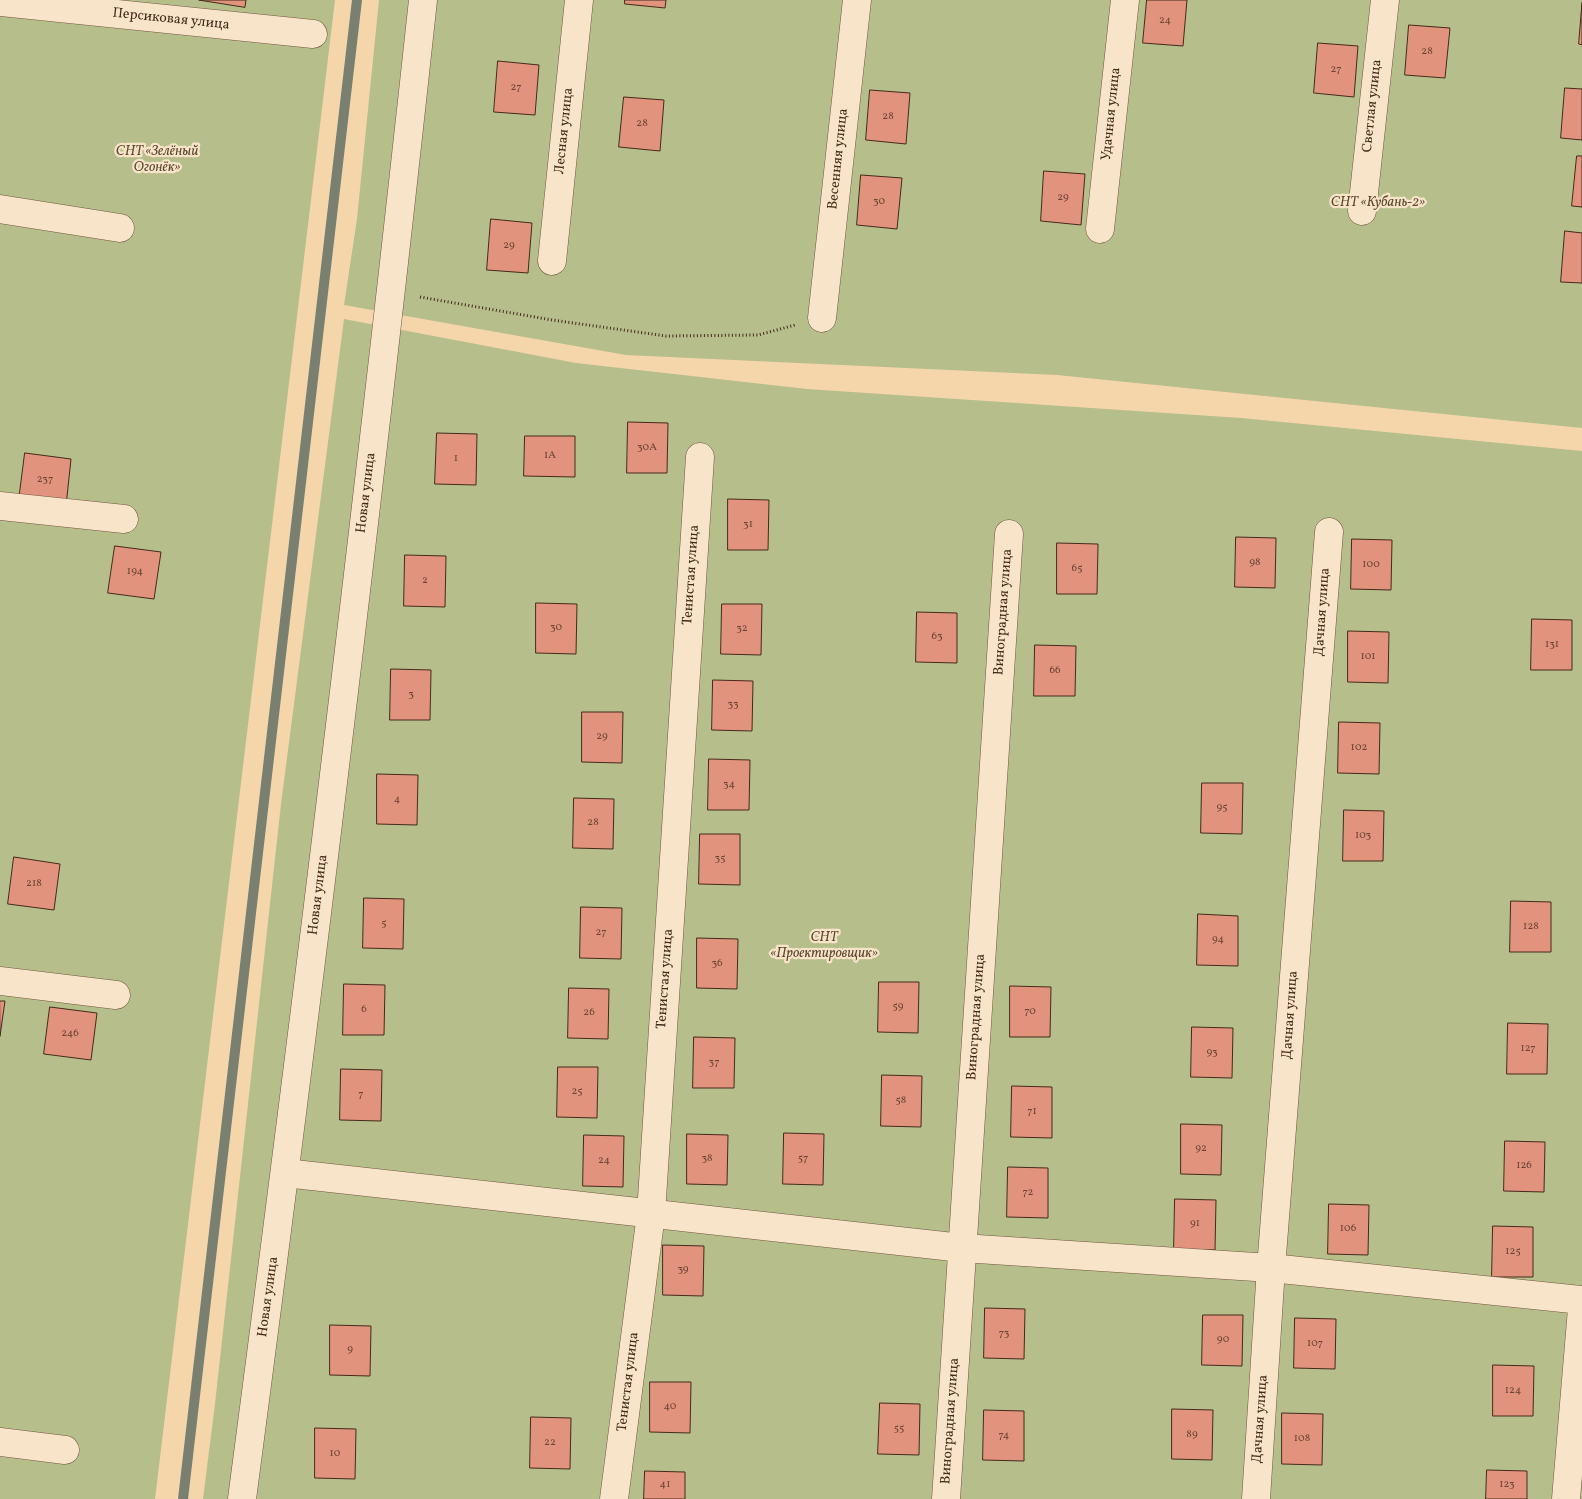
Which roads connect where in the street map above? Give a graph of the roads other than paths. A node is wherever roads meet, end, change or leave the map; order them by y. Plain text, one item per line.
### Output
1 (423, 0) edge
2 (579, 0) edge
3 (857, 0) edge
4 (1125, 0) edge
5 (1385, 0) edge
6 (0, 2) edge
7 (313, 34) dead end
8 (0, 209) edge
9 (1362, 211) dead end
10 (120, 228) dead end
11 (1100, 229) dead end
12 (552, 262) dead end
13 (822, 318) road end
14 (700, 457) dead end
15 (0, 506) edge
16 (124, 519) dead end
17 (1329, 532) dead end
18 (1009, 534) dead end
19 (0, 981) edge
20 (116, 995) dead end
21 (285, 1173) junction
22 (651, 1214) junction
23 (962, 1248) junction
24 (1272, 1268) junction
25 (1582, 1300) edge
26 (1582, 1309) edge
27 (0, 1442) edge
28 (65, 1450) dead end
29 (242, 1499) edge
30 (614, 1499) edge
31 (946, 1499) edge
32 (1256, 1499) edge
33 (1566, 1499) edge

1 - 21 street, Новая улица
2 - 12 street, Лесная улица
3 - 13 street, Весенняя улица
4 - 11 street, Удачная улица
5 - 9 street, Светлая улица
6 - 7 street, Персиковая улица
8 - 10 street
14 - 22 street, Тенистая улица
15 - 16 street
17 - 24 street, Дачная улица
18 - 23 street, Виноградная улица
19 - 20 street
21 - 22 street
21 - 29 street, Новая улица
22 - 23 street
22 - 30 street, Тенистая улица
23 - 24 street
23 - 31 street, Виноградная улица
24 - 25 street
24 - 32 street, Дачная улица
26 - 33 street
27 - 28 street

